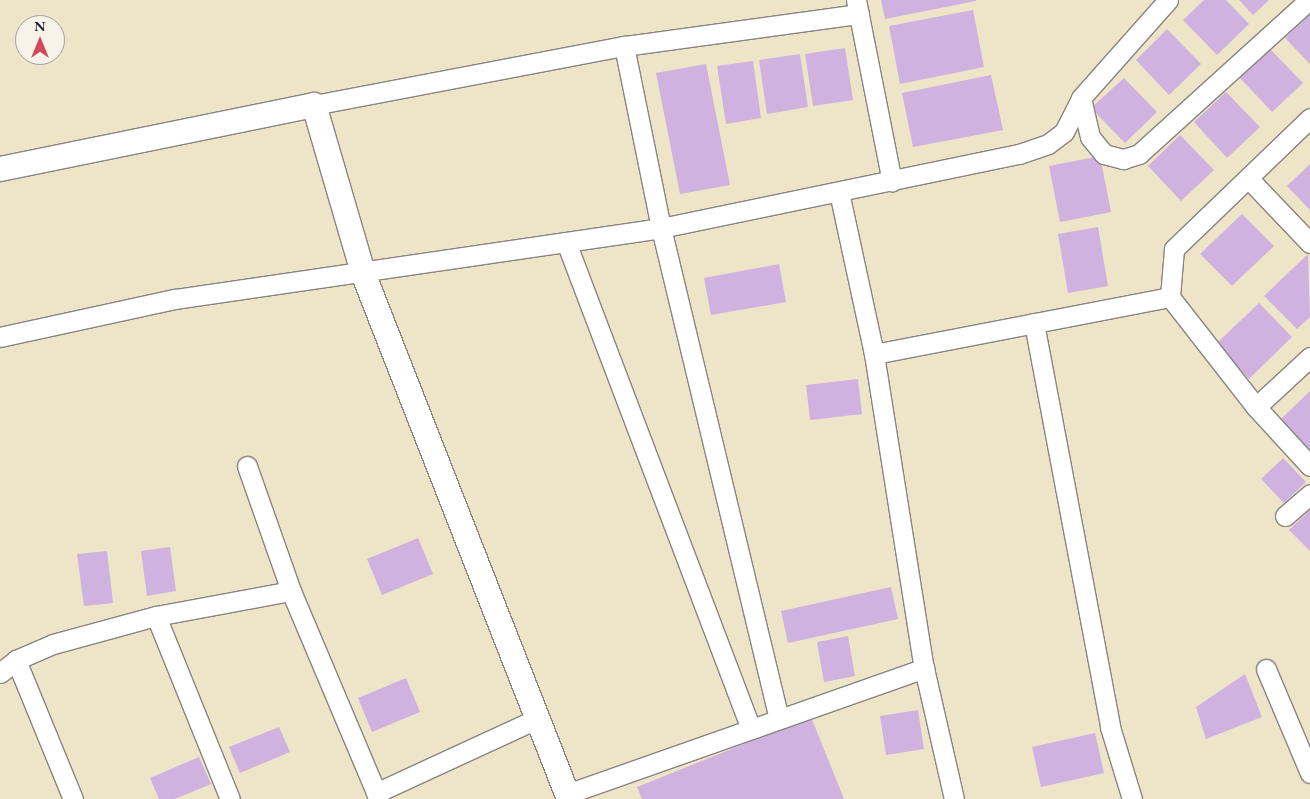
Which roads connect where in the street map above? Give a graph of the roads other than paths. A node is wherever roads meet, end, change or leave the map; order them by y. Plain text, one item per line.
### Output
1 (1168, 0) edge
2 (1309, 0) edge
3 (858, 7) edge
4 (624, 46) junction
5 (1082, 98) junction
6 (314, 105) junction
7 (1310, 118) edge
8 (0, 169) edge
9 (1248, 178) junction
10 (892, 181) junction
11 (839, 192) junction
12 (661, 228) junction
13 (566, 242) junction
14 (1310, 243) edge
15 (363, 273) junction
16 (1170, 297) junction
17 (1034, 323) junction
18 (0, 337) edge
19 (874, 354) junction
20 (1310, 357) edge
21 (1256, 407) junction
22 (247, 466) dead end
23 (1310, 466) edge
24 (1310, 494) edge
25 (1285, 516) dead end
26 (292, 591) junction
27 (156, 616) junction
28 (16, 660) junction
29 (924, 668) junction
30 (1266, 669) dead end
31 (0, 673) edge
32 (779, 719) junction
33 (534, 720) junction
34 (751, 729) junction
35 (1310, 773) edge
36 (377, 796) edge
37 (568, 797) edge
38 (73, 799) edge
39 (230, 799) edge
40 (954, 799) edge
41 (1132, 799) edge

1 - 5 street
2 - 5 street
3 - 4 street
3 - 10 street
4 - 6 street
4 - 12 street
5 - 10 street
6 - 8 street
6 - 15 street
7 - 9 street
9 - 14 street
9 - 16 street
10 - 11 street
11 - 12 street
11 - 19 street
12 - 13 street
12 - 32 street
13 - 15 street
13 - 34 street
15 - 18 street
15 - 33 street
16 - 17 street
16 - 21 street
17 - 19 street
17 - 41 street
19 - 29 street
20 - 21 street
21 - 23 street
22 - 26 street
24 - 25 street
26 - 27 street
26 - 36 street
27 - 28 street
27 - 39 street
28 - 31 street
28 - 38 street
29 - 32 street
29 - 40 street
30 - 35 street
32 - 34 street
33 - 36 street
33 - 37 street
34 - 37 street

